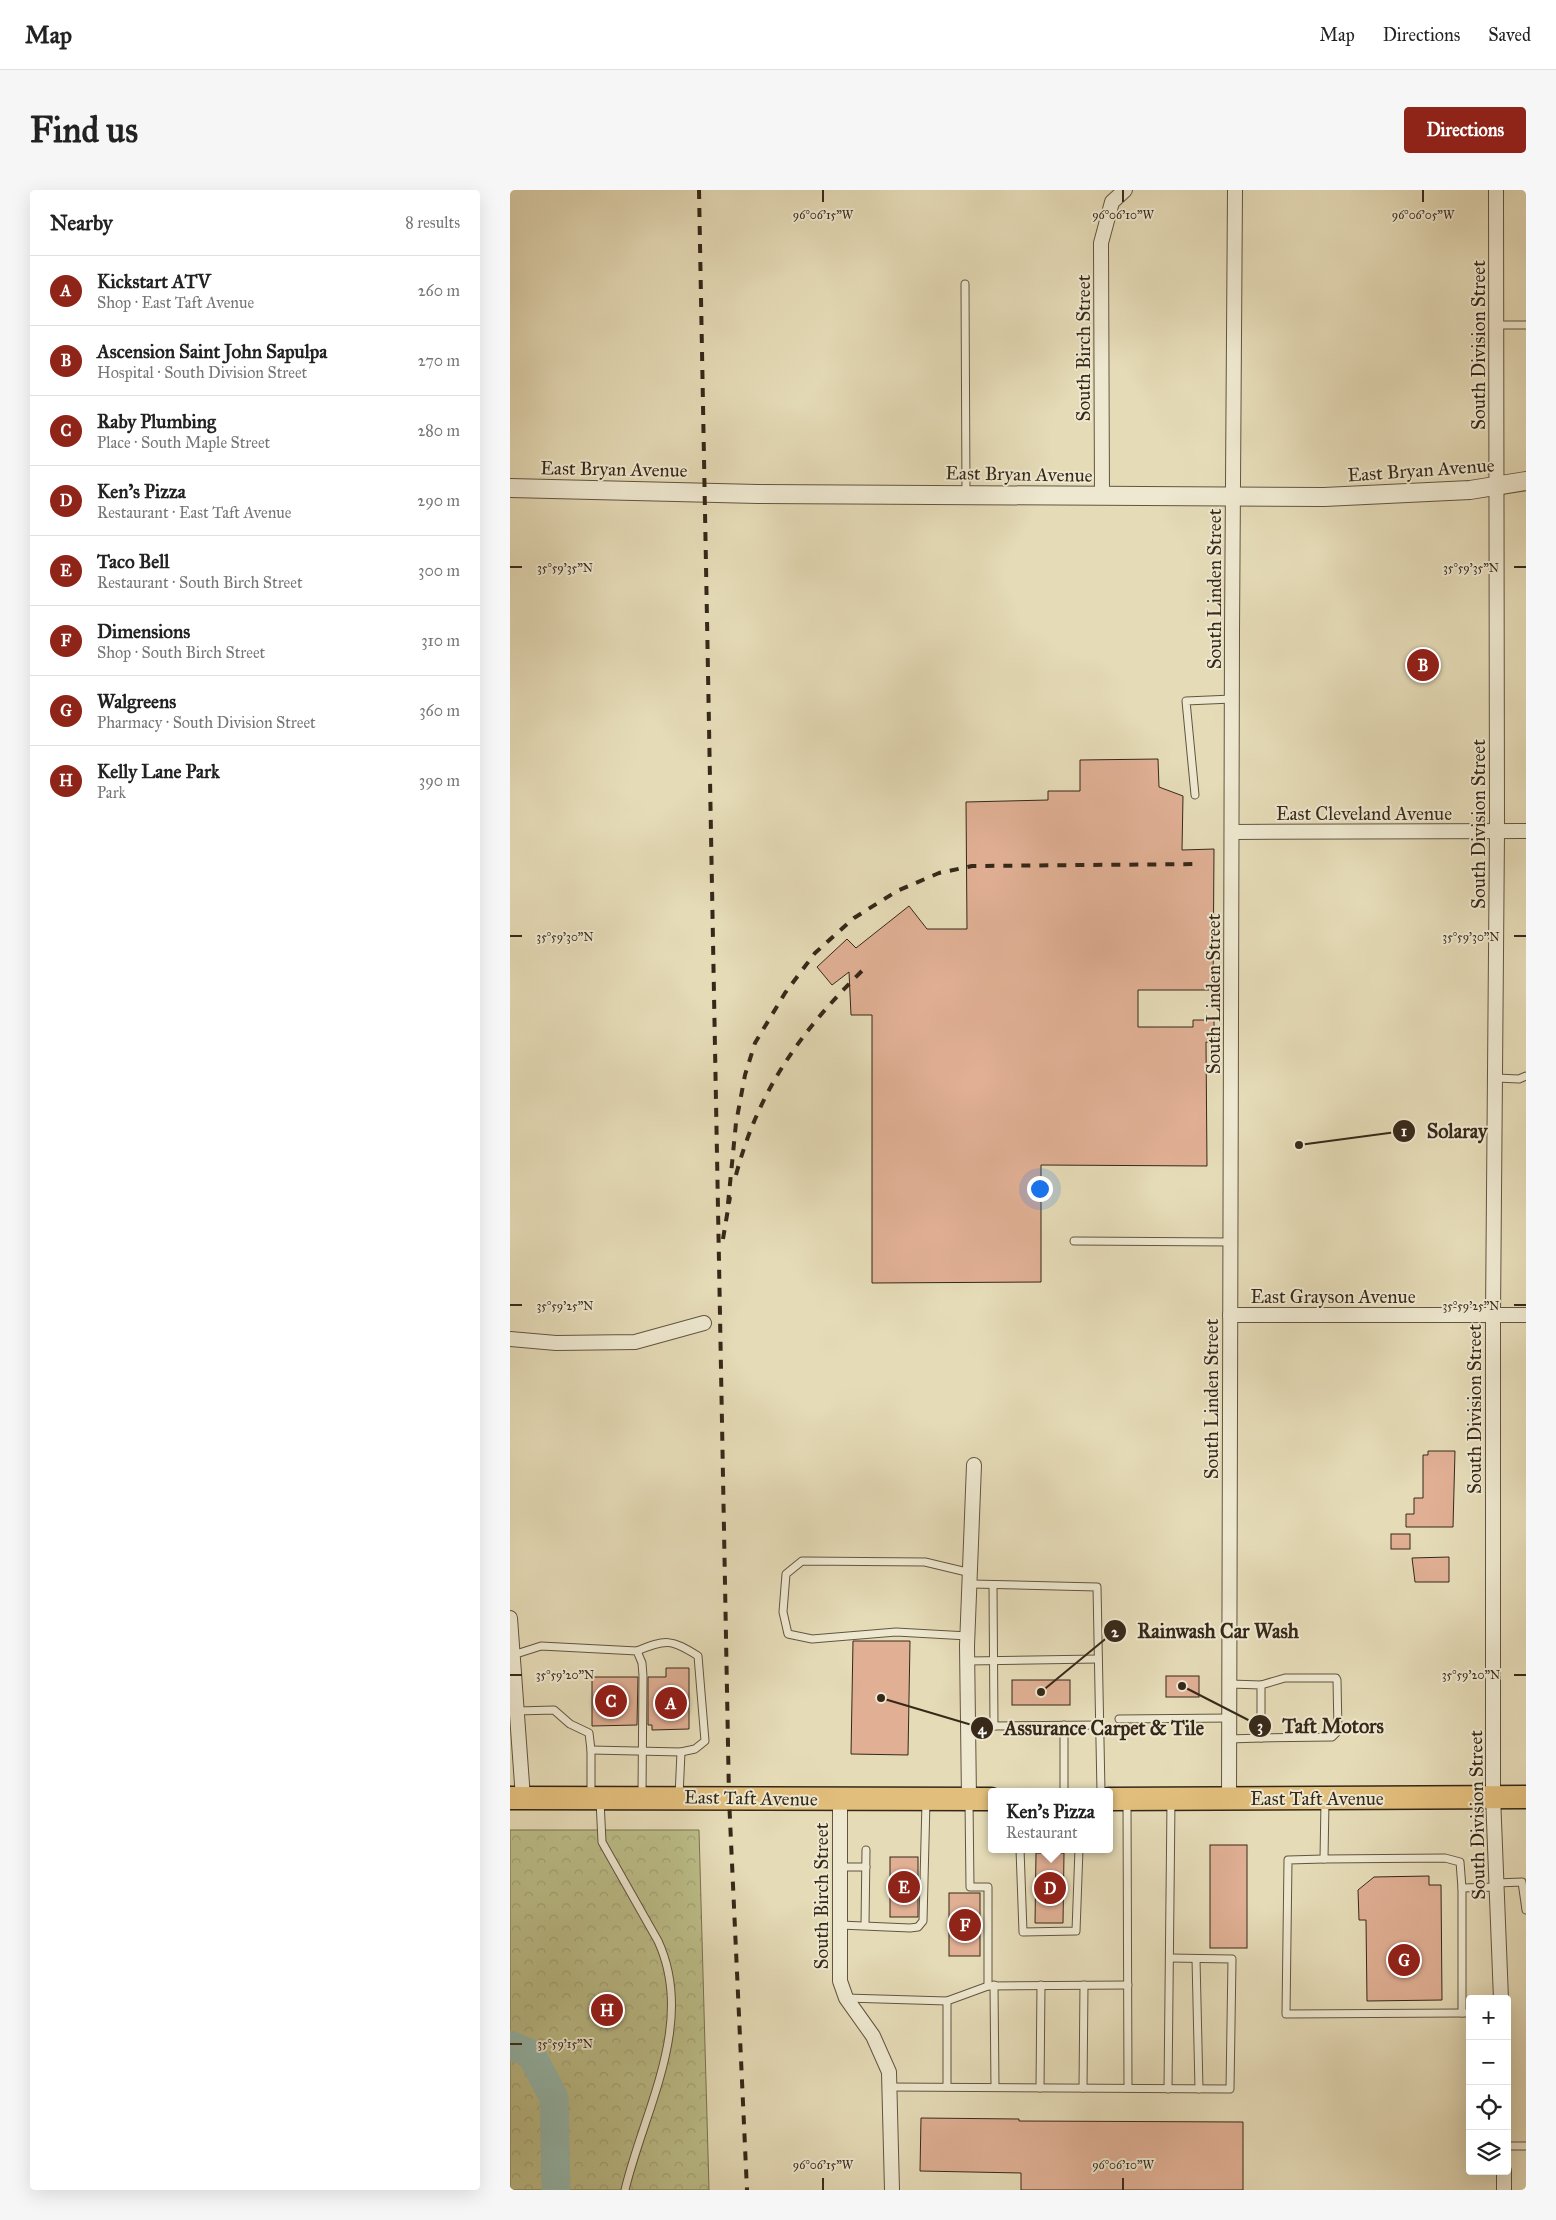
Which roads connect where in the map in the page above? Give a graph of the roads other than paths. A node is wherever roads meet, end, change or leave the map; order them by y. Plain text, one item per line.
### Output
1 (1125, 190) edge
2 (1235, 190) edge
3 (1496, 190) edge
4 (965, 284) dead end
5 (1496, 325) junction
6 (1526, 325) edge
7 (1526, 481) edge
8 (1498, 486) junction
9 (510, 488) edge
10 (966, 494) junction
11 (1102, 496) junction
12 (1233, 497) junction
13 (1232, 699) junction
14 (1195, 794) dead end
15 (1497, 831) junction
16 (1526, 831) edge
17 (1232, 832) junction
18 (1526, 1076) edge
19 (1496, 1078) junction
20 (1074, 1241) dead end
21 (1231, 1242) junction
22 (1230, 1315) junction
23 (1492, 1315) junction
24 (1526, 1315) edge
25 (704, 1323) dead end
26 (510, 1338) edge
27 (974, 1464) dead end
28 (971, 1579) junction
29 (993, 1585) junction
30 (510, 1618) edge
31 (968, 1636) junction
32 (637, 1651) junction
33 (513, 1655) junction
34 (1098, 1659) junction
35 (995, 1660) junction
36 (968, 1661) junction
37 (1230, 1684) junction
38 (1261, 1685) junction
39 (517, 1711) junction
40 (1230, 1718) junction
41 (1119, 1719) dead end
42 (968, 1725) junction
43 (1064, 1725) junction
44 (1100, 1725) junction
45 (994, 1726) junction
46 (1261, 1738) junction
47 (1230, 1739) junction
48 (591, 1750) junction
49 (642, 1750) junction
50 (682, 1752) junction
51 (1064, 1788) edge
52 (1101, 1788) edge
53 (1493, 1796) junction
54 (1526, 1796) edge
55 (516, 1798) edge
56 (596, 1798) junction
57 (642, 1798) junction
58 (679, 1798) junction
59 (1325, 1798) junction
60 (840, 1799) junction
61 (926, 1799) junction
62 (980, 1799) edge
63 (1118, 1799) edge
64 (1171, 1799) junction
65 (1229, 1799) junction
66 (866, 1850) dead end
67 (1020, 1853) edge
68 (1078, 1853) edge
69 (1324, 1860) junction
70 (840, 1867) junction
71 (866, 1867) junction
72 (1497, 1885) junction
73 (1462, 1888) junction
74 (1526, 1910) edge
75 (840, 1925) junction
76 (865, 1925) junction
77 (1170, 1958) junction
78 (1196, 1959) junction
79 (1041, 1985) junction
80 (1084, 1985) junction
81 (1128, 1985) junction
82 (991, 1986) junction
83 (1501, 1995) edge
84 (846, 1998) junction
85 (947, 2001) junction
86 (1466, 2013) edge
87 (889, 2087) junction
88 (947, 2087) junction
89 (995, 2088) junction
90 (1040, 2088) junction
91 (1083, 2088) junction
92 (1128, 2088) junction
93 (1168, 2088) junction
94 (1199, 2088) junction
95 (1511, 2146) edge
96 (1526, 2146) edge
97 (1504, 2175) edge
98 (625, 2190) edge
99 (892, 2190) edge
100 (1504, 2190) edge

1 - 11 street, South Birch Street
2 - 12 street, South Linden Street
3 - 5 street, South Division Street
4 - 10 lane
5 - 6 lane
5 - 8 street, South Division Street
7 - 8 street, East Bryan Avenue
8 - 12 street, East Bryan Avenue
8 - 15 street, South Division Street
9 - 10 street, East Bryan Avenue
10 - 11 street, East Bryan Avenue
11 - 12 street, East Bryan Avenue
12 - 13 street, South Linden Street
13 - 14 lane
13 - 17 street, South Linden Street
15 - 16 street, East Cleveland Avenue
15 - 17 street, East Cleveland Avenue
15 - 19 street, South Division Street
17 - 21 street, South Linden Street
18 - 19 lane
19 - 23 street, South Division Street
20 - 21 lane
21 - 22 street, South Linden Street
22 - 23 street, East Grayson Avenue
22 - 37 street, South Linden Street
23 - 24 street, East Grayson Avenue
23 - 53 street, South Division Street
25 - 26 street
27 - 28 street
28 - 29 lane
28 - 31 street
28 - 31 lane
29 - 34 lane
29 - 35 lane
30 - 33 street
31 - 36 street
32 - 33 lane
32 - 49 lane
32 - 50 lane
33 - 39 street
34 - 35 lane
34 - 44 lane
35 - 36 lane
35 - 45 lane
36 - 42 street
37 - 38 lane
37 - 40 street, South Linden Street
38 - 46 lane
38 - 46 lane
39 - 48 lane
39 - 55 street
40 - 41 lane
40 - 47 street, South Linden Street
42 - 45 lane
42 - 62 street
43 - 44 lane
43 - 45 lane
43 - 51 lane
44 - 52 lane
46 - 47 lane
47 - 65 street, South Linden Street
48 - 49 lane
48 - 56 lane
49 - 50 lane
49 - 57 lane
50 - 58 lane
53 - 54 main road, East Taft Avenue
53 - 59 main road, East Taft Avenue
53 - 72 street, South Division Street
55 - 56 main road, East Taft Avenue
56 - 57 main road, East Taft Avenue
56 - 98 lane
57 - 58 main road, East Taft Avenue
58 - 60 main road, East Taft Avenue
59 - 65 main road, East Taft Avenue
59 - 69 lane
60 - 61 main road, East Taft Avenue
60 - 70 street, South Birch Street
61 - 62 main road, East Taft Avenue
61 - 76 lane
62 - 82 lane
63 - 64 main road, East Taft Avenue
63 - 81 lane
64 - 65 main road, East Taft Avenue
64 - 77 lane
66 - 71 lane
67 - 68 lane
69 - 73 lane
69 - 86 lane
70 - 71 lane
70 - 75 street, South Birch Street
71 - 76 lane
72 - 73 lane
72 - 74 lane
72 - 83 street, South Division Street
73 - 86 lane
75 - 76 lane
75 - 84 street, South Birch Street
77 - 78 lane
77 - 93 lane
78 - 94 lane
78 - 94 lane
79 - 80 lane
79 - 82 lane
79 - 90 lane
80 - 81 lane
80 - 91 lane
81 - 92 lane
82 - 85 lane
82 - 89 lane
84 - 85 lane
84 - 87 street, South Birch Street
85 - 88 lane
87 - 88 lane
87 - 99 street, South Birch Street
88 - 89 lane
89 - 90 lane
90 - 91 lane
91 - 92 lane
92 - 93 lane
93 - 94 lane
95 - 96 lane
97 - 100 street

